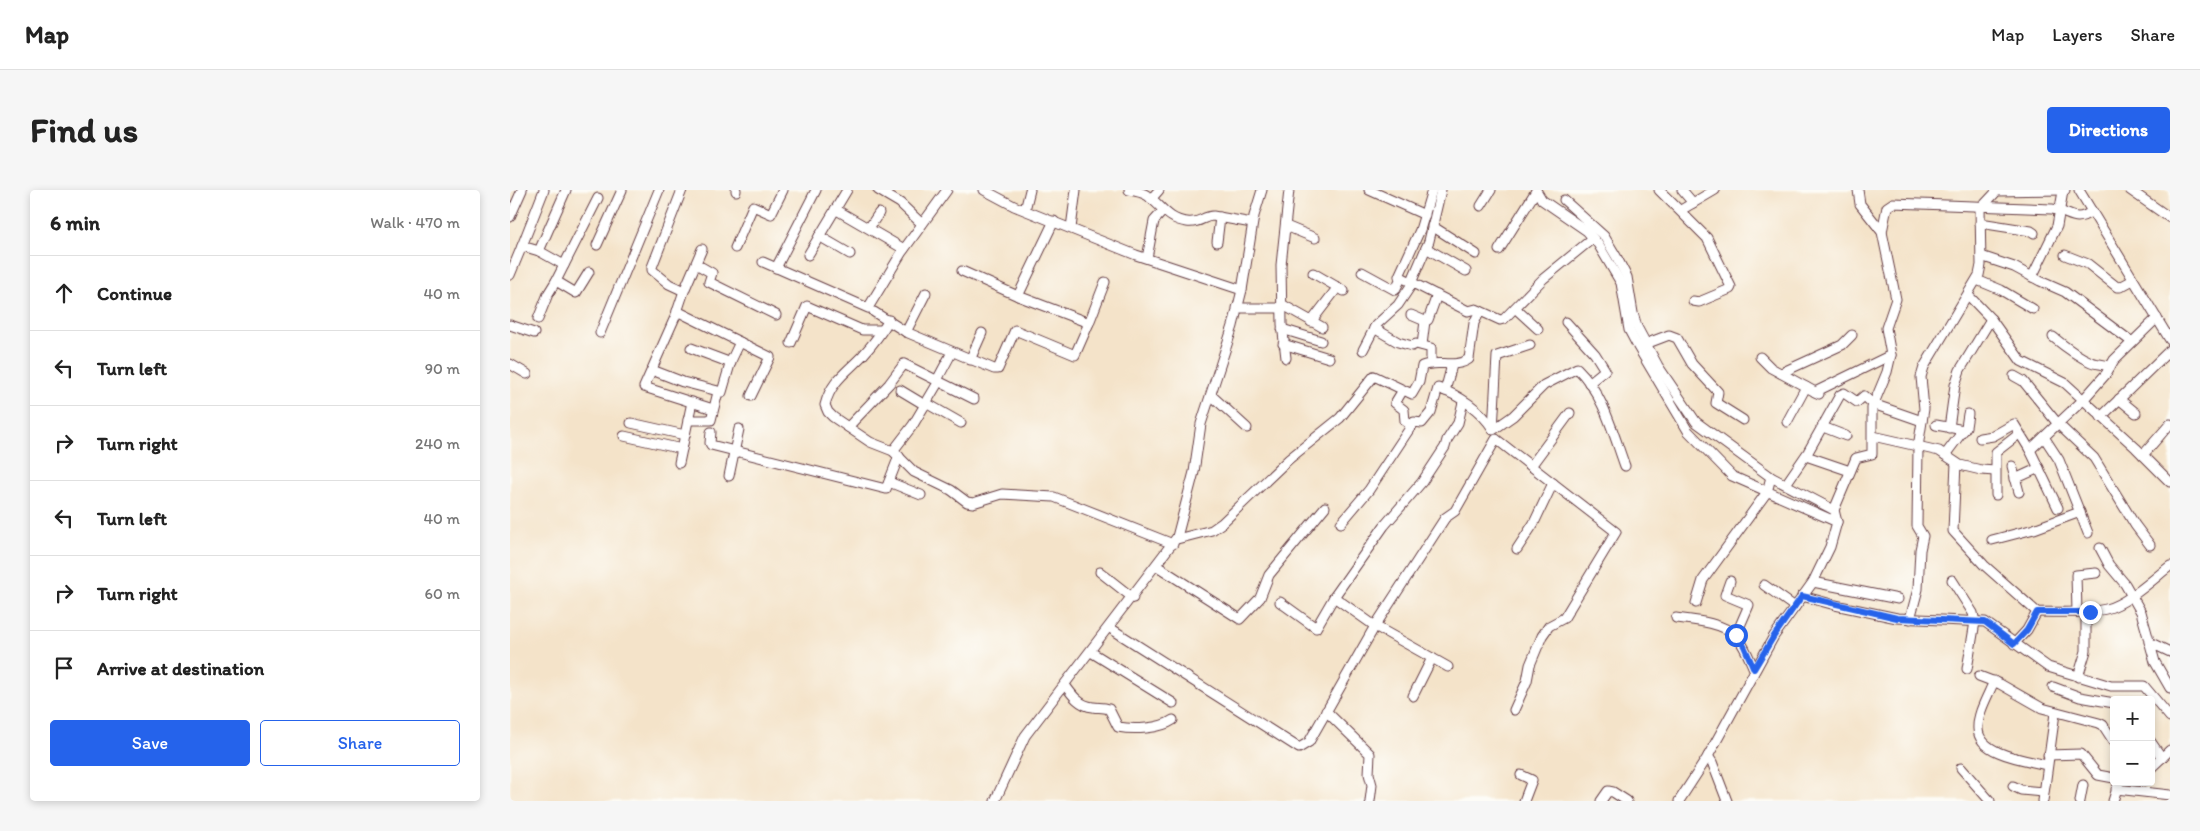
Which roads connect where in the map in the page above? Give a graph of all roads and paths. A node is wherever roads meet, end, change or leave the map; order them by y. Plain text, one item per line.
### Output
1 (522, 190) edge
2 (544, 190) edge
3 (566, 190) edge
4 (622, 190) edge
5 (660, 190) edge
6 (682, 190) edge
7 (783, 190) edge
8 (816, 190) edge
9 (847, 190) edge
10 (878, 190) edge
11 (947, 190) edge
12 (984, 190) edge
13 (1030, 190) edge
14 (1076, 190) edge
15 (1129, 190) edge
16 (1159, 190) edge
17 (1262, 190) edge
18 (1289, 190) edge
19 (1369, 190) edge
20 (1432, 190) edge
21 (1441, 190) edge
22 (1491, 190) edge
23 (1659, 190) edge
24 (1682, 190) edge
25 (1715, 190) edge
26 (1858, 190) edge
27 (2028, 190) edge
28 (2064, 190) edge
29 (2079, 190) edge
30 (2130, 190) edge
31 (1536, 191) edge
32 (993, 193) edge
33 (598, 198) dead end
34 (1151, 199) junction
35 (1564, 200) dead end
36 (1692, 203) junction
37 (1480, 206) dead end
38 (1981, 208) junction
39 (835, 209) junction
40 (1025, 210) junction
41 (1681, 210) junction
42 (2060, 210) junction
43 (1162, 211) junction
44 (2092, 212) junction
45 (879, 213) dead end
46 (1425, 215) junction
47 (510, 217) edge
48 (1220, 217) junction
49 (2170, 218) edge
50 (1054, 221) junction
51 (1252, 223) junction
52 (922, 224) junction
53 (1980, 224) junction
54 (1286, 226) junction
55 (1432, 226) junction
56 (869, 228) junction
57 (1070, 228) junction
58 (1590, 230) junction
59 (1882, 232) junction
60 (2034, 233) dead end
61 (819, 236) junction
62 (1315, 238) dead end
63 (1217, 242) dead end
64 (597, 245) dead end
65 (522, 246) junction
66 (702, 248) dead end
67 (735, 248) dead end
68 (1421, 248) junction
69 (904, 249) junction
70 (1499, 250) dead end
71 (539, 251) junction
72 (850, 254) dead end
73 (1476, 254) dead end
74 (808, 255) dead end
75 (2065, 255) dead end
76 (1981, 256) junction
77 (1147, 258) junction
78 (763, 262) dead end
79 (696, 264) junction
80 (564, 265) junction
81 (776, 268) junction
82 (962, 271) dead end
83 (1466, 271) dead end
84 (589, 272) dead end
85 (1362, 272) dead end
86 (1313, 273) dead end
87 (510, 275) edge
88 (2032, 277) junction
89 (1977, 280) junction
90 (2133, 280) junction
91 (1407, 281) junction
92 (556, 282) junction
93 (1105, 282) dead end
94 (1242, 290) junction
95 (684, 291) junction
96 (926, 293) dead end
97 (1437, 295) junction
98 (1968, 295) junction
99 (1018, 296) junction
100 (1628, 296) junction
101 (1693, 301) dead end
102 (1283, 307) junction
103 (1237, 308) junction
104 (1515, 308) junction
105 (2033, 309) dead end
106 (677, 311) junction
107 (1480, 311) junction
108 (874, 312) dead end
109 (776, 315) dead end
110 (1411, 315) dead end
111 (2157, 318) junction
112 (538, 319) dead end
113 (889, 320) junction
114 (1991, 320) junction
115 (1425, 321) junction
116 (1311, 322) junction
117 (1566, 322) dead end
118 (1089, 323) junction
119 (510, 326) edge
120 (1322, 326) dead end
121 (1374, 328) junction
122 (1282, 329) junction
123 (1538, 329) dead end
124 (882, 330) junction
125 (906, 332) junction
126 (534, 333) dead end
127 (600, 333) dead end
128 (982, 333) dead end
129 (1852, 335) dead end
130 (2053, 337) dead end
131 (2170, 340) edge
132 (1321, 341) dead end
133 (740, 342) junction
134 (2132, 342) junction
135 (791, 343) dead end
136 (1284, 344) junction
137 (1422, 345) junction
138 (1530, 345) dead end
139 (1642, 345) junction
140 (691, 348) dead end
141 (1363, 350) dead end
142 (2170, 350) edge
143 (952, 352) junction
144 (1891, 355) junction
145 (1760, 357) dead end
146 (1286, 358) dead end
147 (1329, 358) dead end
148 (970, 360) junction
149 (731, 363) junction
150 (510, 364) edge
151 (1431, 364) junction
152 (1452, 365) junction
153 (2110, 367) junction
154 (652, 370) junction
155 (527, 374) dead end
156 (1781, 374) junction
157 (2014, 376) dead end
158 (938, 380) junction
159 (1589, 383) junction
160 (1806, 387) junction
161 (900, 390) dead end
162 (1403, 390) junction
163 (1445, 391) junction
164 (718, 392) junction
165 (1211, 395) junction
166 (750, 396) dead end
167 (974, 399) dead end
168 (2119, 399) junction
169 (2083, 400) junction
170 (692, 402) junction
171 (1463, 402) junction
172 (925, 404) junction
173 (1873, 404) junction
174 (713, 408) junction
175 (1570, 413) dead end
176 (1968, 414) dead end
177 (2136, 414) dead end
178 (2101, 417) junction
179 (688, 420) junction
180 (1743, 420) dead end
181 (1922, 421) junction
182 (631, 422) dead end
183 (1787, 422) dead end
184 (961, 423) dead end
185 (2058, 424) junction
186 (2170, 424) edge
187 (1936, 425) dead end
188 (1412, 426) junction
189 (1823, 427) junction
190 (848, 428) junction
191 (1247, 428) dead end
192 (1949, 428) junction
193 (739, 429) dead end
194 (1493, 430) junction
195 (1964, 430) junction
196 (712, 432) dead end
197 (685, 434) junction
198 (2019, 434) junction
199 (624, 436) dead end
200 (1846, 436) dead end
201 (1873, 436) junction
202 (2044, 437) junction
203 (1980, 438) dead end
204 (1496, 439) junction
205 (1918, 447) junction
206 (682, 449) junction
207 (2030, 450) junction
208 (734, 452) junction
209 (896, 453) junction
210 (1945, 455) junction
211 (2143, 455) junction
212 (1806, 456) junction
213 (679, 463) dead end
214 (1956, 463) junction
215 (1531, 466) junction
216 (1625, 466) dead end
217 (2012, 466) dead end
218 (2039, 468) junction
219 (1850, 471) junction
220 (1995, 471) junction
221 (729, 476) dead end
222 (2015, 479) junction
223 (889, 482) junction
224 (2170, 482) edge
225 (1553, 483) junction
226 (1770, 484) junction
227 (1786, 484) junction
228 (2019, 492) dead end
229 (921, 495) dead end
230 (1996, 495) dead end
231 (1325, 507) dead end
232 (2058, 508) dead end
233 (2080, 512) junction
234 (1836, 515) junction
235 (1340, 523) dead end
236 (2088, 533) dead end
237 (1992, 540) dead end
238 (1175, 541) junction
239 (2150, 545) dead end
240 (2100, 548) dead end
241 (1516, 549) dead end
242 (1157, 566) junction
243 (2170, 566) edge
244 (1100, 572) dead end
245 (2096, 573) dead end
246 (1952, 580) dead end
247 (1730, 581) dead end
248 (1813, 582) junction
249 (1764, 585) dead end
250 (1802, 596) junction
251 (1334, 597) junction
252 (2130, 597) junction
253 (1133, 598) junction
254 (1898, 598) dead end
255 (1280, 602) dead end
256 (1696, 603) dead end
257 (1795, 607) junction
258 (2037, 612) junction
259 (2082, 612) junction
260 (1676, 618) dead end
261 (1910, 619) junction
262 (1979, 622) junction
263 (1375, 626) junction
264 (1110, 628) junction
265 (1736, 635) junction
266 (2149, 642) junction
267 (2014, 644) junction
268 (1090, 652) junction
269 (2170, 652) edge
270 (1432, 658) junction
271 (1448, 667) dead end
272 (1967, 668) dead end
273 (1754, 669) junction
274 (1979, 676) dead end
275 (2078, 677) junction
276 (1994, 681) junction
277 (1065, 685) junction
278 (2053, 687) dead end
279 (2170, 688) edge
280 (1413, 696) dead end
281 (2110, 702) edge
282 (1173, 703) dead end
283 (1514, 710) dead end
284 (1326, 711) junction
285 (2055, 713) junction
286 (2170, 718) edge
287 (1173, 720) dead end
288 (2113, 741) edge
289 (2155, 748) edge
290 (2170, 750) edge
291 (2048, 755) junction
292 (1708, 756) junction
293 (2162, 758) junction
294 (2155, 764) edge
295 (2046, 765) junction
296 (1961, 768) dead end
297 (1521, 775) dead end
298 (2110, 777) edge
299 (2083, 785) dead end
300 (2013, 786) dead end
301 (2117, 786) edge
302 (2122, 786) edge
303 (2170, 795) edge
304 (2043, 796) edge
305 (1986, 800) edge
306 (995, 801) edge
307 (1370, 801) edge
308 (1524, 801) edge
309 (1602, 801) edge
310 (1626, 801) edge
311 (1679, 801) edge
312 (1727, 801) edge
313 (2080, 801) edge
314 (2113, 801) edge

1 - 47 street
2 - 65 street
3 - 71 street
4 - 64 street
5 - 127 street
6 - 95 street
7 - 67 street
8 - 81 street
9 - 39 street
10 - 52 street
11 - 52 street
12 - 32 street
13 - 40 street
14 - 57 street
15 - 34 street
16 - 34 street
17 - 51 street
18 - 54 street
19 - 46 street
20 - 46 street
21 - 55 street
22 - 37 street
23 - 41 street
24 - 36 street
25 - 36 street
26 - 59 street
27 - 28 street
27 - 38 street
28 - 42 street
29 - 44 street
30 - 49 street
31 - 58 street
31 - 70 street
32 - 40 street
33 - 80 street
34 - 43 street
35 - 58 street
36 - 41 street
38 - 42 street
38 - 53 street
38 - 59 street
39 - 56 street
39 - 61 street
40 - 50 street
41 - 101 street
42 - 44 street
42 - 88 street
43 - 48 street
43 - 77 street
44 - 90 street
45 - 56 street
46 - 68 street
48 - 51 street
48 - 63 street
50 - 57 street
50 - 99 street
51 - 94 street
52 - 69 street
53 - 60 street
53 - 76 street
54 - 62 street
54 - 102 street
55 - 68 street
55 - 73 street
56 - 69 street
57 - 77 street
58 - 100 street
58 - 100 street
58 - 104 street
59 - 144 street
61 - 72 street
61 - 74 street
65 - 71 street
65 - 87 street
66 - 79 street
68 - 83 street
68 - 91 street
69 - 81 street
71 - 80 street
75 - 90 street
76 - 88 street
76 - 89 street
77 - 94 street
78 - 81 street
79 - 95 street
79 - 109 street
80 - 92 street
82 - 99 street
84 - 92 street
85 - 91 street
86 - 116 street
88 - 134 street
89 - 98 street
89 - 105 street
90 - 111 street
91 - 97 street
91 - 121 street
92 - 112 street
93 - 118 street
94 - 103 street
95 - 106 street
96 - 125 street
97 - 107 street
97 - 115 street
98 - 114 street
98 - 181 street
99 - 118 street
100 - 139 street
102 - 103 street
102 - 116 street
102 - 122 street
103 - 165 street
104 - 107 street
104 - 123 street
106 - 133 street
106 - 154 street
107 - 152 street
108 - 113 street
110 - 115 street
111 - 131 street
111 - 134 street
113 - 124 street
113 - 125 street
114 - 169 street
114 - 192 street
115 - 137 street
116 - 120 street
117 - 159 street
118 - 148 street
119 - 126 street
121 - 137 street
121 - 141 street
122 - 132 street
122 - 136 street
124 - 135 street
124 - 190 street
125 - 143 street
128 - 148 street
129 - 156 street
130 - 153 street
133 - 149 street
133 - 166 street
134 - 153 street
136 - 146 street
136 - 147 street
137 - 151 street
138 - 194 street
139 - 180 street
139 - 226 street
139 - 226 street
140 - 149 street
142 - 168 street
143 - 148 street
143 - 158 street
144 - 160 street
144 - 173 street
145 - 156 street
149 - 164 street
150 - 155 street
151 - 152 street
151 - 162 street
152 - 163 street
153 - 169 street
154 - 164 street
154 - 170 street
156 - 160 street
157 - 185 street
158 - 167 street
158 - 172 street
158 - 190 street
159 - 194 street
159 - 216 street
160 - 183 street
161 - 172 street
162 - 188 street
162 - 238 street
163 - 171 street
163 - 188 street
164 - 174 street
165 - 191 street
165 - 238 street
168 - 177 street
168 - 178 street
169 - 178 street
169 - 185 street
170 - 174 street
170 - 179 street
171 - 194 street
171 - 251 street
172 - 184 street
172 - 209 street
173 - 181 street
173 - 189 street
173 - 201 street
174 - 179 street
175 - 215 street
176 - 195 street
178 - 211 street
179 - 197 street
181 - 205 street
182 - 197 street
185 - 202 street
185 - 239 street
186 - 211 street
187 - 192 street
188 - 235 street
189 - 200 street
189 - 212 street
190 - 209 street
192 - 195 street
193 - 208 street
194 - 204 street
195 - 210 street
196 - 208 street
197 - 206 street
198 - 203 street
198 - 207 street
198 - 220 street
199 - 206 street
201 - 205 street
201 - 219 street
202 - 207 street
202 - 233 street
204 - 215 street
204 - 263 street
205 - 210 street
205 - 261 street
206 - 213 street
207 - 218 street
208 - 221 street
208 - 223 street
209 - 223 street
209 - 238 street
210 - 214 street
211 - 224 street
212 - 219 street
212 - 227 street
214 - 220 street
214 - 258 street
215 - 225 street
217 - 222 street
218 - 222 street
218 - 232 street
219 - 234 street
220 - 230 street
222 - 228 street
223 - 229 street
225 - 241 street
225 - 283 street
226 - 227 street
226 - 234 street
226 - 256 street
227 - 234 street
231 - 242 street
233 - 236 street
233 - 237 street
234 - 248 street
238 - 242 street
240 - 252 street
242 - 253 street
243 - 252 street
244 - 253 street
245 - 259 street
246 - 262 street
247 - 265 street
248 - 250 street
248 - 254 street
249 - 257 street
250 - 257 street
250 - 261 street
251 - 255 street
251 - 263 street
252 - 259 street
252 - 266 street
253 - 264 street
257 - 273 street
258 - 259 street
258 - 267 street
259 - 275 street
260 - 265 street
261 - 262 street
262 - 267 street
262 - 272 street
263 - 270 street
263 - 284 street
264 - 268 street
264 - 284 street
265 - 273 street
266 - 269 street
266 - 279 street
267 - 275 street
268 - 277 street
268 - 282 street
270 - 271 street
270 - 280 street
273 - 292 street
274 - 276 street
275 - 286 street
276 - 285 street
276 - 295 street
277 - 287 street
277 - 306 street
278 - 281 street
284 - 307 street
285 - 288 street
285 - 291 street
289 - 293 street
290 - 293 street
291 - 295 street
291 - 298 street
292 - 311 street
292 - 312 street
293 - 294 street
295 - 304 street
296 - 305 street
297 - 308 street
299 - 313 street
300 - 304 street
301 - 314 street
302 - 303 street
309 - 310 street

